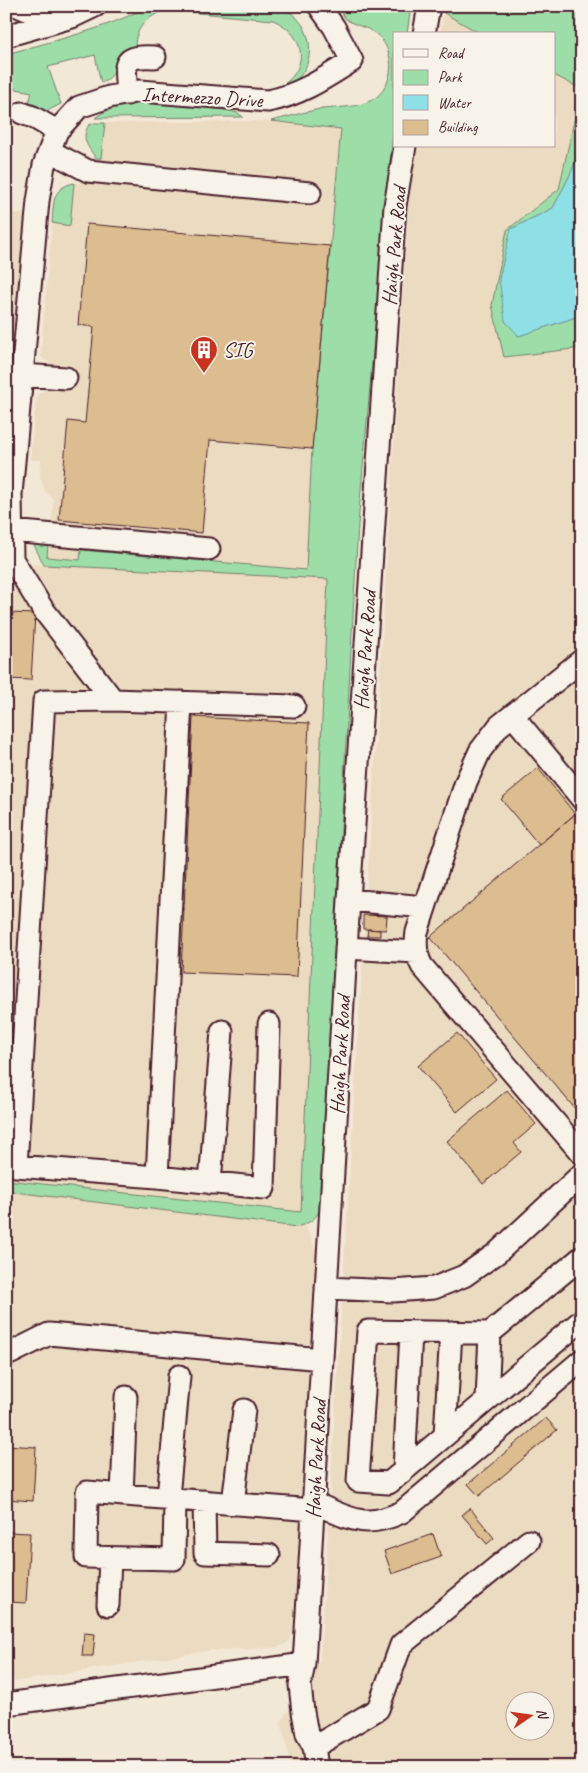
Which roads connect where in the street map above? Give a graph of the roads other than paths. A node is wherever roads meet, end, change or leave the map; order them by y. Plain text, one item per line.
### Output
1 (18, 6) edge
2 (95, 6) edge
3 (319, 6) edge
4 (429, 6) edge
5 (58, 21) junction
6 (424, 32) edge
7 (6, 36) edge
8 (155, 57) dead end
9 (127, 94) junction
10 (22, 113) dead end
11 (57, 131) junction
12 (405, 148) edge
13 (50, 151) junction
14 (310, 193) dead end
15 (22, 375) junction
16 (66, 378) dead end
17 (9, 493) edge
18 (12, 532) junction
19 (209, 549) dead end
20 (9, 562) edge
21 (582, 660) edge
22 (113, 700) junction
23 (181, 702) junction
24 (294, 706) dead end
25 (512, 716) junction
26 (581, 798) edge
27 (349, 900) junction
28 (425, 907) junction
29 (346, 948) junction
30 (416, 952) junction
31 (269, 1024) dead end
32 (222, 1031) dead end
33 (14, 1063) edge
34 (582, 1154) edge
35 (582, 1174) edge
36 (157, 1177) junction
37 (210, 1183) junction
38 (582, 1257) edge
39 (326, 1288) junction
40 (582, 1320) edge
41 (411, 1332) junction
42 (452, 1332) junction
43 (490, 1333) junction
44 (6, 1352) edge
45 (322, 1359) junction
46 (580, 1365) edge
47 (179, 1376) dead end
48 (126, 1397) dead end
49 (487, 1400) junction
50 (244, 1410) dead end
51 (446, 1435) junction
52 (397, 1476) junction
53 (122, 1495) junction
54 (172, 1499) junction
55 (204, 1501) junction
56 (233, 1504) junction
57 (314, 1506) junction
58 (408, 1507) junction
59 (529, 1541) dead end
60 (269, 1554) dead end
61 (110, 1558) junction
62 (108, 1605) dead end
63 (304, 1664) junction
64 (6, 1704) edge
65 (315, 1757) edge

1 - 5 street
2 - 5 street
3 - 9 street, Intermezzo Drive
4 - 6 street
5 - 7 street
8 - 9 street
9 - 11 street, Intermezzo Drive
10 - 11 street
11 - 13 street, Intermezzo Drive
12 - 27 street, Haigh Park Road
13 - 14 street
13 - 15 street, Intermezzo Drive
15 - 16 street
15 - 17 street, Intermezzo Drive
17 - 18 street, Intermezzo Drive
18 - 19 street
18 - 20 street, Intermezzo Drive
20 - 22 street
21 - 25 street
22 - 23 street
22 - 33 street
23 - 24 street
23 - 36 street
25 - 26 street
25 - 28 street
27 - 28 street
27 - 29 street, Haigh Park Road
28 - 30 street
29 - 30 street
29 - 39 street, Haigh Park Road
30 - 34 street
31 - 37 street
32 - 37 street
33 - 36 street
35 - 39 street
36 - 37 street
38 - 43 street
39 - 45 street, Haigh Park Road
40 - 49 street
41 - 42 street
41 - 52 street
41 - 52 street
42 - 43 street
42 - 51 street
43 - 49 street
44 - 45 street
45 - 57 street, Haigh Park Road
46 - 58 street
47 - 54 street
48 - 53 street
49 - 51 street
50 - 56 street
51 - 52 street
52 - 58 street
53 - 54 street
53 - 61 street
54 - 55 street
54 - 61 street
55 - 56 street
55 - 60 street
56 - 57 street
57 - 58 street
57 - 63 street, Haigh Park Road
59 - 65 street
61 - 62 street
63 - 64 street
63 - 65 street, Haigh Park Road

